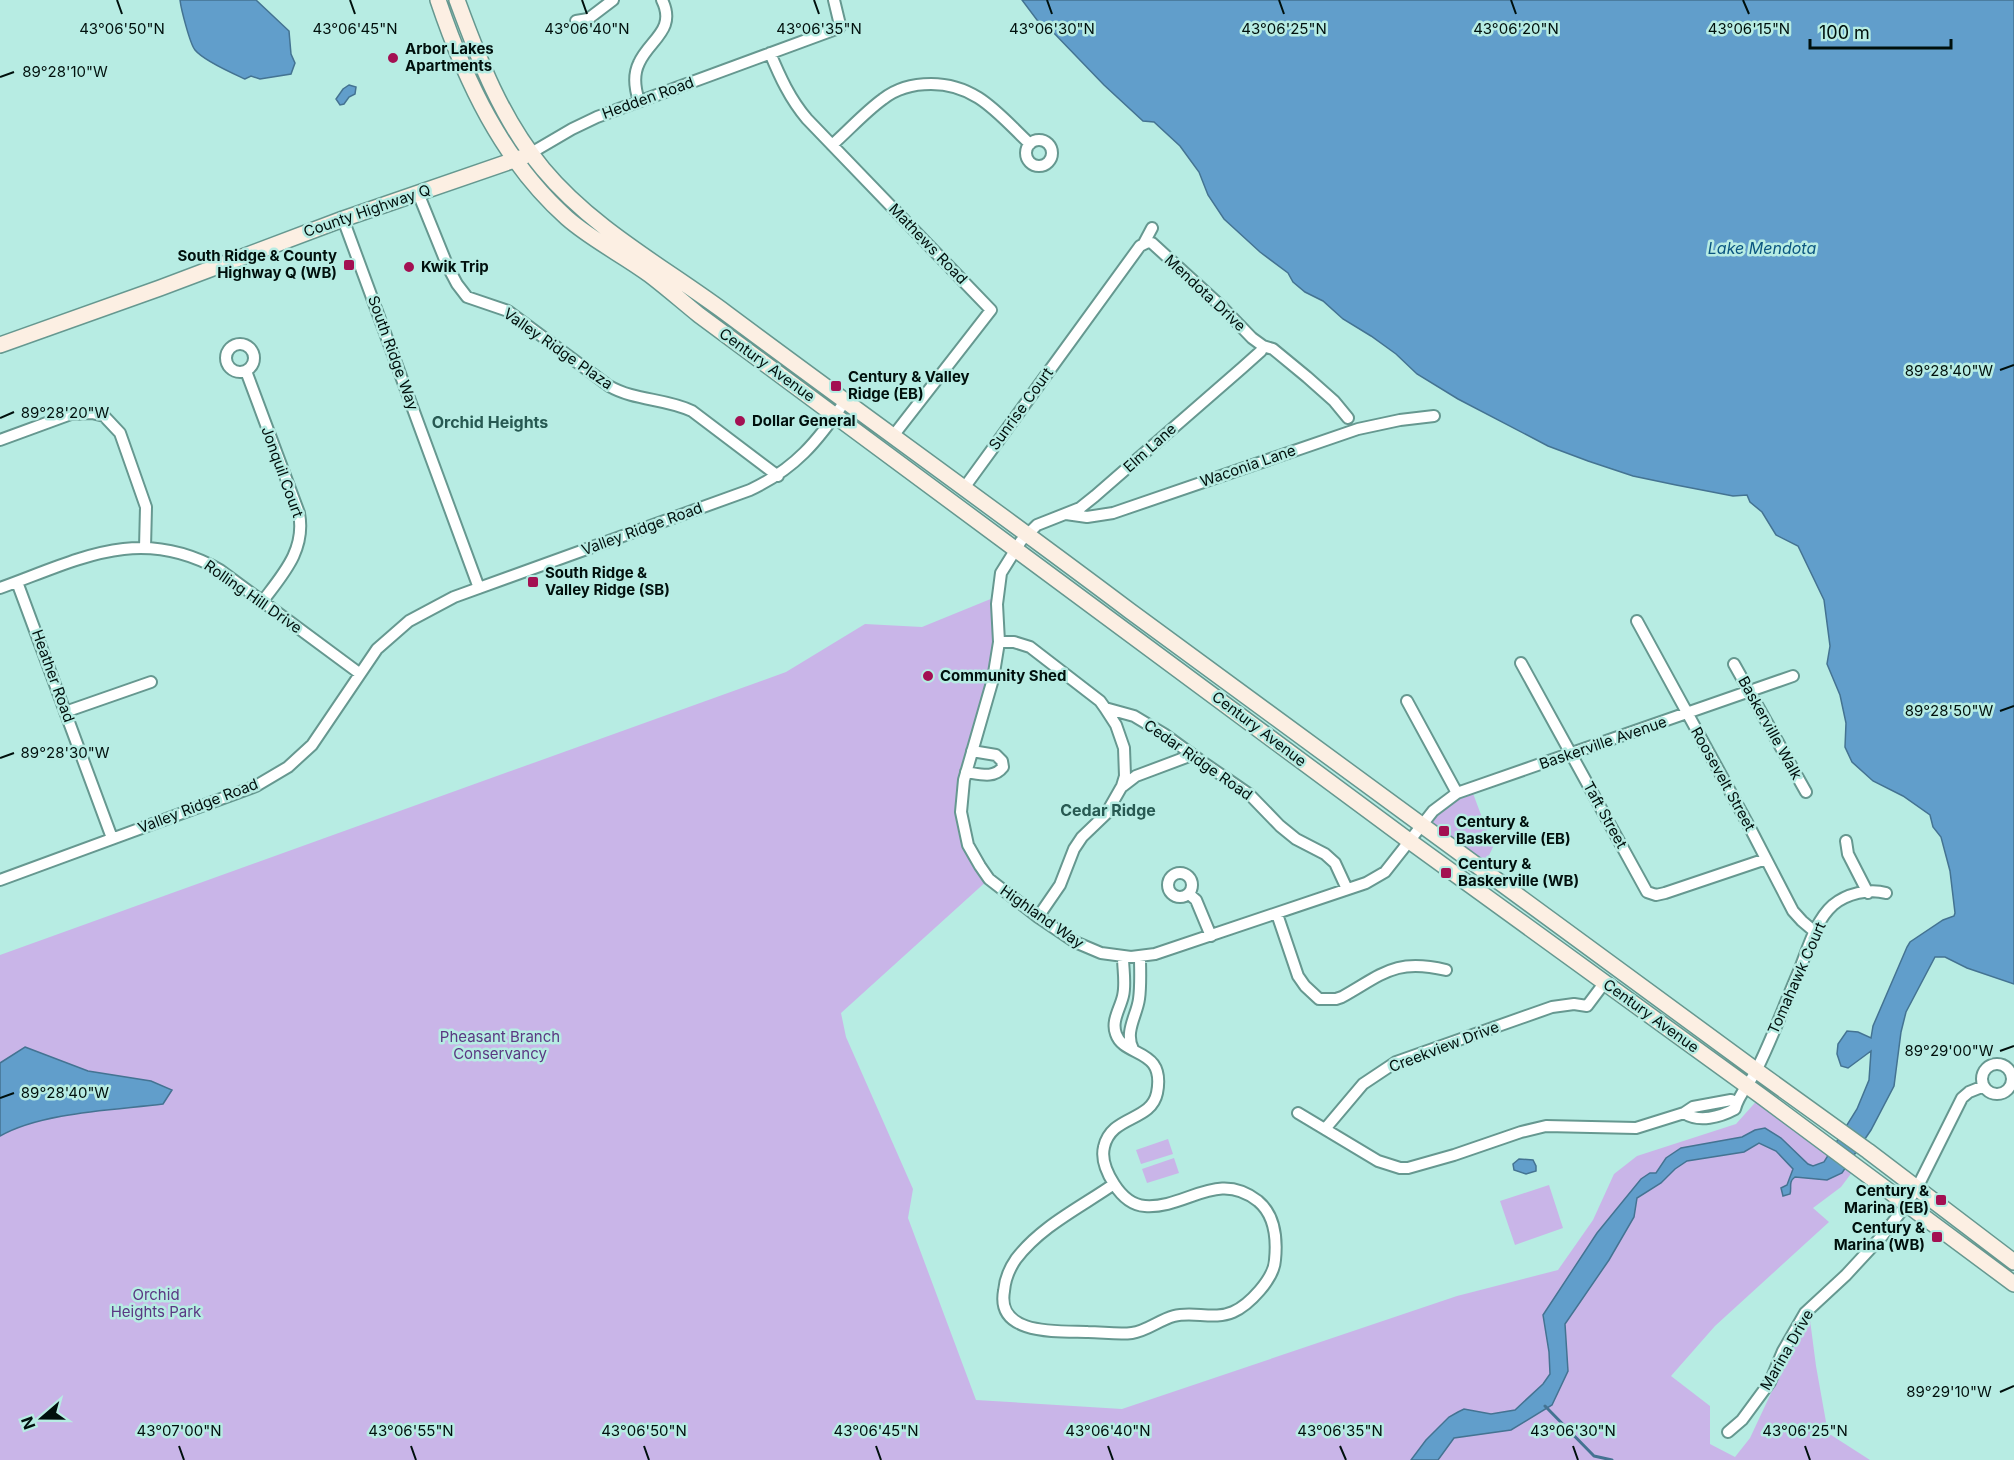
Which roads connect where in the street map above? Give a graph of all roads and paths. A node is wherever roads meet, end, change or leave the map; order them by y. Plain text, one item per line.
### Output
1 (438, 0) edge
2 (457, 0) edge
3 (613, 0) edge
4 (662, 0) edge
5 (834, 0) edge
6 (576, 21) dead end
7 (770, 53) junction
8 (639, 101) junction
9 (1030, 144) dead end
10 (832, 145) junction
11 (531, 153) junction
12 (516, 160) junction
13 (418, 193) junction
14 (343, 219) junction
15 (1152, 228) dead end
16 (1144, 243) junction
17 (0, 345) edge
18 (1263, 346) junction
19 (246, 371) dead end
20 (845, 401) junction
21 (836, 415) junction
22 (1434, 416) dead end
23 (1348, 418) dead end
24 (893, 436) junction
25 (0, 440) edge
26 (778, 476) junction
27 (964, 488) junction
28 (1063, 514) junction
29 (1027, 534) junction
30 (145, 548) junction
31 (1016, 549) junction
32 (18, 582) junction
33 (0, 588) edge
34 (479, 588) junction
35 (262, 602) junction
36 (1636, 621) dead end
37 (999, 642) junction
38 (1521, 663) dead end
39 (1734, 664) dead end
40 (358, 673) junction
41 (1793, 676) dead end
42 (151, 682) dead end
43 (1750, 692) junction
44 (1407, 701) dead end
45 (1105, 708) junction
46 (65, 712) junction
47 (1688, 714) junction
48 (972, 751) junction
49 (1572, 754) junction
50 (1192, 755) junction
51 (966, 772) junction
52 (1122, 786) junction
53 (1806, 792) dead end
54 (1457, 794) junction
55 (1422, 823) junction
56 (112, 838) junction
57 (1408, 840) junction
58 (1846, 842) dead end
59 (1766, 859) junction
60 (0, 880) edge
61 (1347, 890) junction
62 (1868, 893) junction
63 (1886, 893) dead end
64 (1189, 894) dead end
65 (1277, 914) junction
66 (1038, 917) junction
67 (1815, 932) junction
68 (1211, 936) junction
69 (1140, 956) junction
70 (1123, 957) junction
71 (1446, 970) dead end
72 (1605, 982) junction
73 (1133, 1048) junction
74 (1756, 1071) junction
75 (1747, 1086) junction
76 (1984, 1086) dead end
77 (1298, 1113) dead end
78 (1325, 1129) junction
79 (1114, 1184) junction
80 (1917, 1188) junction
81 (1906, 1204) junction
82 (2014, 1262) edge
83 (2014, 1284) edge
84 (1728, 1432) dead end

1 - 12 main road, Century Avenue
2 - 11 main road, Century Avenue
3 - 6 street
4 - 8 street
5 - 7 street, Hedden Road
7 - 8 street, Hedden Road
7 - 10 street, Mathews Road
8 - 11 street, Hedden Road
9 - 10 street
10 - 24 street, Mathews Road
11 - 12 main road, County Highway Q
11 - 20 main road, Century Avenue
12 - 13 main road, County Highway Q
12 - 21 main road, Century Avenue
13 - 14 main road, County Highway Q
13 - 26 street, Valley Ridge Plaza
14 - 17 main road, County Highway Q
14 - 34 street, South Ridge Way
15 - 16 street
16 - 18 street, Mendota Drive
16 - 27 street, Sunrise Court
18 - 23 street, Mendota Drive
18 - 28 street, Elm Lane
19 - 35 street, Jonquil Court
20 - 21 street, Valley Ridge Road
20 - 24 main road, Century Avenue
21 - 26 street, Valley Ridge Road
21 - 31 main road, Century Avenue
22 - 28 street, Waconia Lane
24 - 27 main road, Century Avenue
25 - 30 street
26 - 34 street, Valley Ridge Road
27 - 29 main road, Century Avenue
28 - 29 street, Elm Lane
29 - 31 street, Highland Way
29 - 55 main road, Century Avenue
30 - 32 street, Rolling Hill Drive
30 - 35 street, Rolling Hill Drive
31 - 37 street, Highland Way
31 - 57 main road, Century Avenue
32 - 33 street, Rolling Hill Drive
32 - 46 street, Heather Road
34 - 40 street, Valley Ridge Road
35 - 40 street, Rolling Hill Drive
36 - 47 street, Roosevelt Street
37 - 45 street, Cedar Ridge Road
37 - 48 street, Highland Way
38 - 49 street, Taft Street
39 - 43 street, Baskerville Walk
40 - 56 street, Valley Ridge Road
41 - 43 street, Baskerville Avenue
42 - 46 street
43 - 47 street, Baskerville Avenue
43 - 53 street, Baskerville Walk
44 - 54 street
45 - 50 street, Cedar Ridge Road
45 - 52 street
46 - 56 street, Heather Road
47 - 49 street, Baskerville Avenue
47 - 59 street, Roosevelt Street
48 - 51 street, Highland Way
48 - 51 street
49 - 54 street, Baskerville Avenue
49 - 59 street, Taft Street
50 - 52 street
50 - 61 street, Cedar Ridge Road
51 - 66 street, Highland Way
52 - 66 street
54 - 55 street, Baskerville Avenue
55 - 57 street, Highland Way
55 - 74 main road, Century Avenue
56 - 60 street, Valley Ridge Road
57 - 61 street, Highland Way
57 - 72 main road, Century Avenue
58 - 62 street
59 - 67 street, Roosevelt Street
61 - 65 street, Highland Way
62 - 63 street, Tomahawk Court
62 - 67 street, Tomahawk Court
64 - 68 street
65 - 68 street, Highland Way
65 - 71 street
66 - 70 street, Highland Way
67 - 74 street, Tomahawk Court
68 - 69 street, Highland Way
69 - 70 street, Highland Way
69 - 73 street
70 - 73 street
72 - 75 main road, Century Avenue
72 - 78 street, Creekview Drive
73 - 79 street
74 - 75 street, Tomahawk Court
74 - 80 main road, Century Avenue
75 - 78 street, Tomahawk Court
75 - 81 main road, Century Avenue
76 - 80 street, Marina Drive
77 - 78 street
79 - 79 street
80 - 81 street, Marina Drive
80 - 82 main road, Century Avenue
81 - 83 main road, Century Avenue
81 - 84 street, Marina Drive

